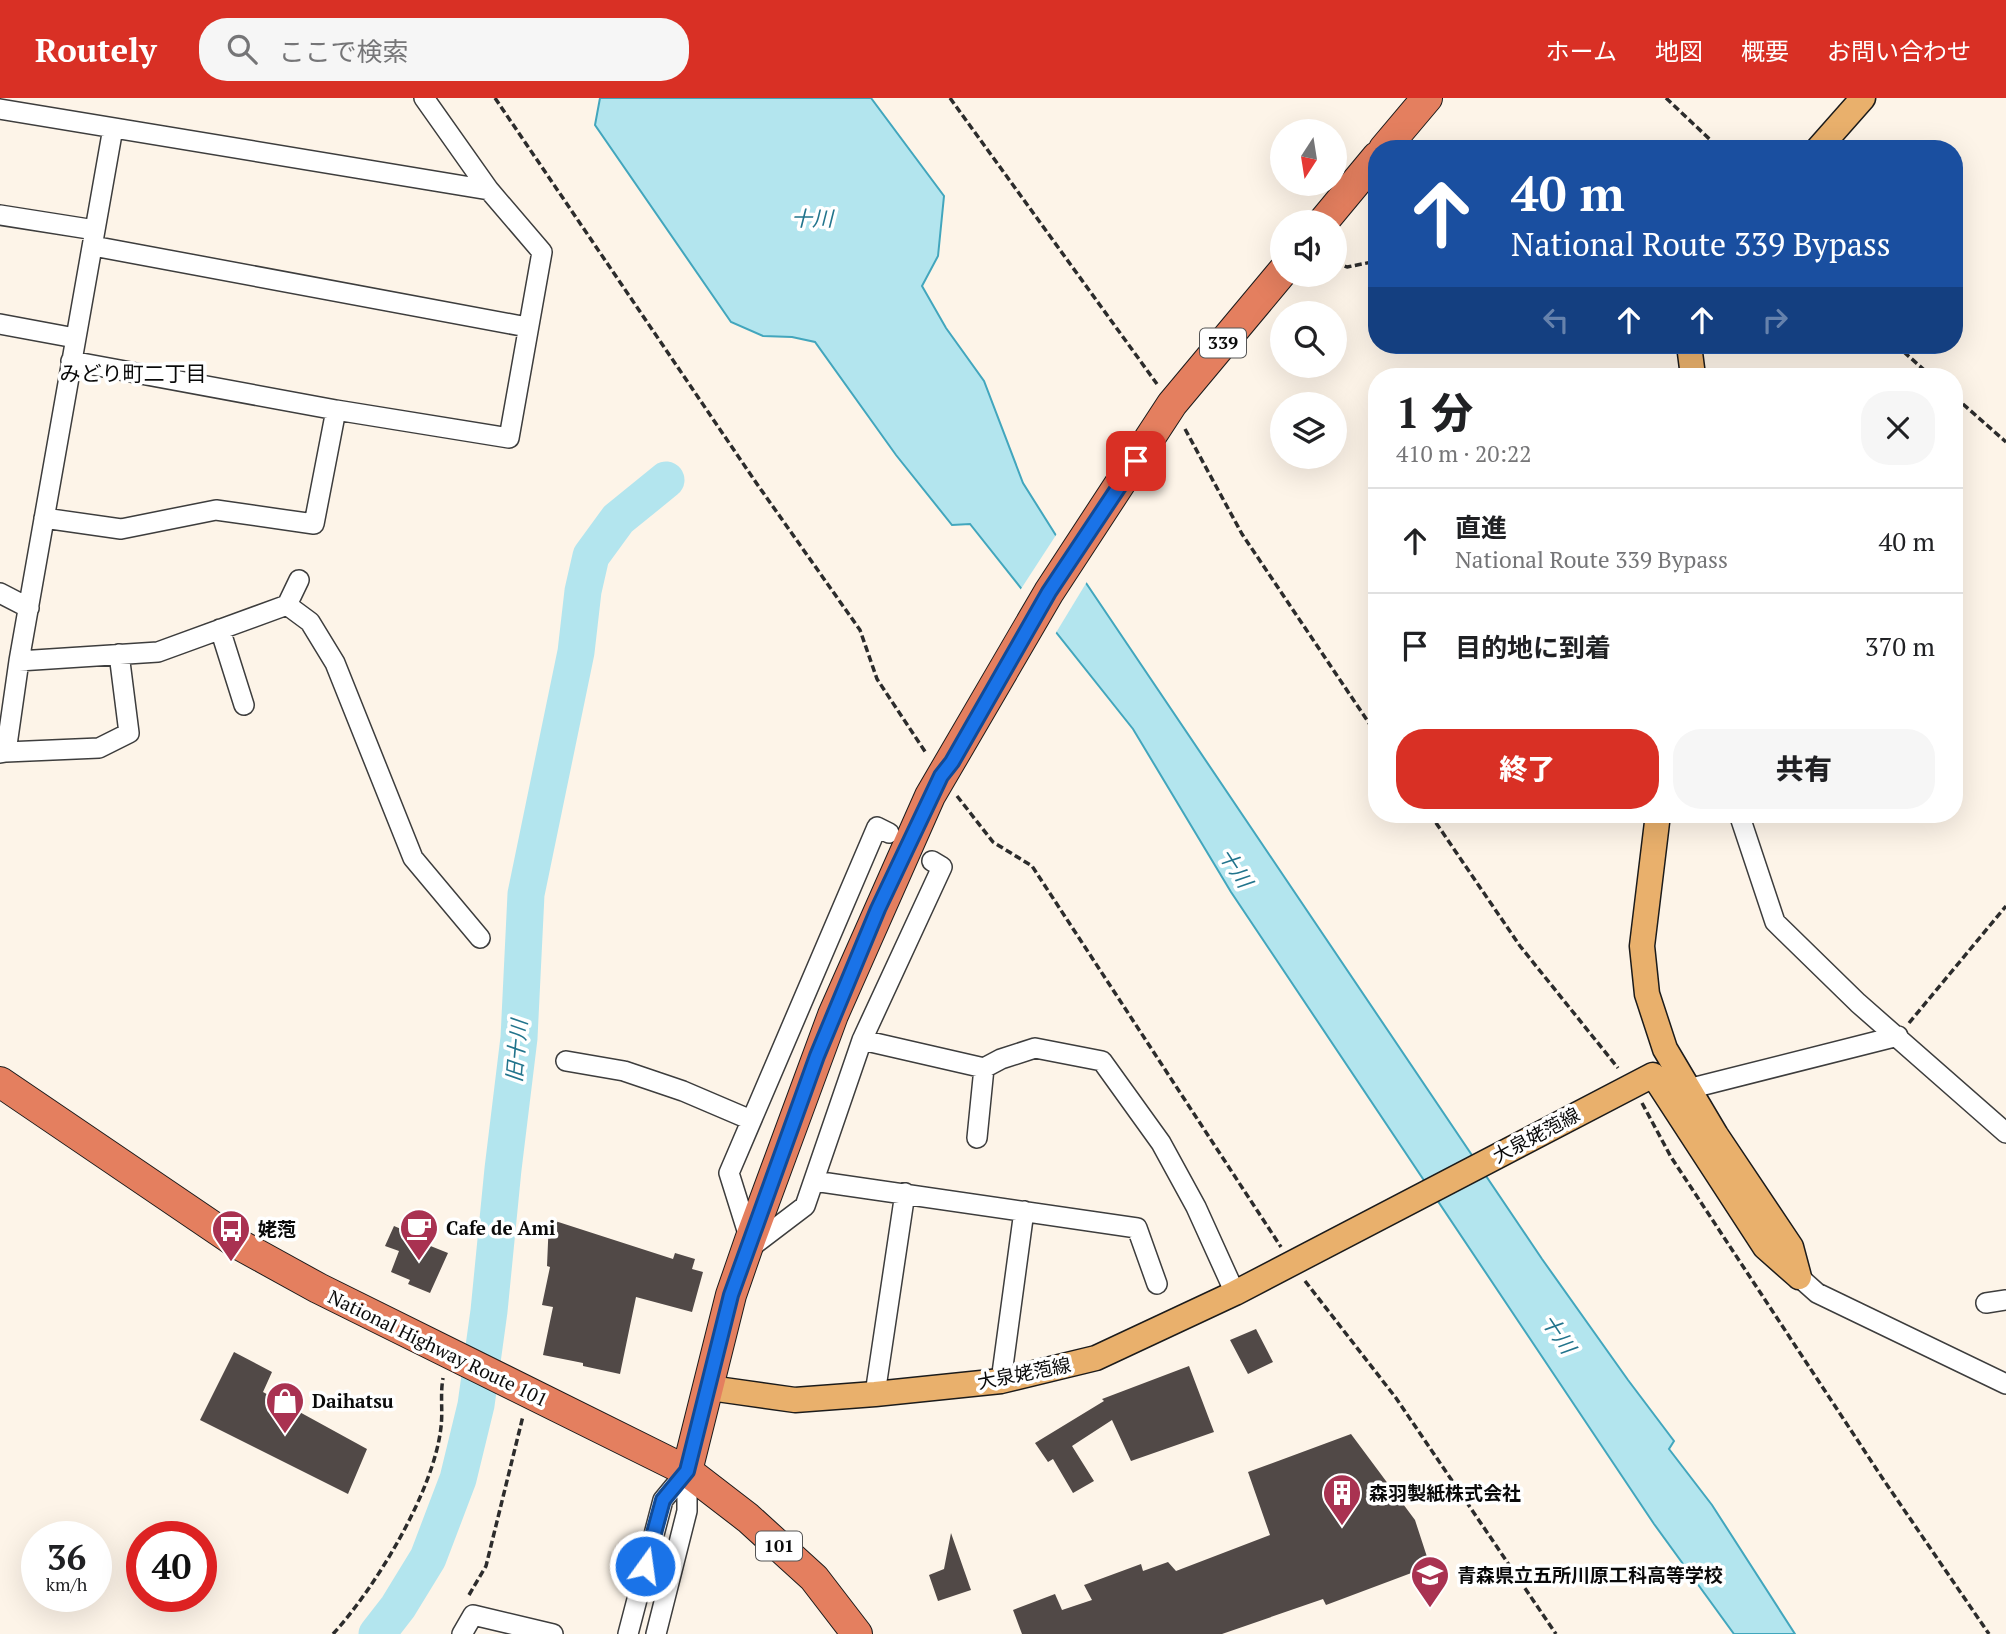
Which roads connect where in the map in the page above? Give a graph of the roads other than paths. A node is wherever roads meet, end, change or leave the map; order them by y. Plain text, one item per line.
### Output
1 (424, 98) edge
2 (1427, 98) edge
3 (1863, 98) edge
4 (0, 108) edge
5 (113, 128) junction
6 (1392, 140) edge
7 (1826, 140) edge
8 (1368, 168) edge
9 (489, 190) junction
10 (1333, 210) edge
11 (0, 215) edge
12 (94, 238) junction
13 (1270, 287) edge
14 (0, 324) edge
15 (527, 327) junction
16 (75, 338) junction
17 (71, 361) junction
18 (336, 410) junction
19 (44, 519) junction
20 (299, 580) dead end
21 (0, 593) edge
22 (287, 604) junction
23 (29, 608) junction
24 (220, 629) junction
25 (119, 654) junction
26 (19, 661) junction
27 (244, 705) dead end
28 (3, 753) edge
29 (1657, 823) edge
30 (1742, 823) edge
31 (889, 833) dead end
32 (932, 861) dead end
33 (480, 938) dead end
34 (1898, 1037) junction
35 (862, 1040) junction
36 (566, 1060) dead end
37 (984, 1068) junction
38 (0, 1082) edge
39 (1688, 1089) junction
40 (751, 1120) junction
41 (2006, 1133) edge
42 (977, 1138) dead end
43 (814, 1181) junction
44 (905, 1192) junction
45 (1024, 1211) junction
46 (748, 1245) junction
47 (1800, 1276) junction
48 (1157, 1284) dead end
49 (1235, 1293) junction
50 (2006, 1300) edge
51 (1986, 1303) dead end
52 (1000, 1381) junction
53 (2006, 1384) edge
54 (707, 1386) junction
55 (875, 1394) junction
56 (687, 1471) junction
57 (461, 1634) edge
58 (553, 1634) edge
59 (628, 1634) edge
60 (656, 1634) edge
61 (857, 1634) edge

1 - 9 street
2 - 6 highway
3 - 7 main road
4 - 5 street
5 - 9 street
5 - 12 street
8 - 10 highway
9 - 15 street
11 - 12 street
12 - 15 street
12 - 16 street
13 - 46 highway, 339
14 - 16 street
15 - 18 street
16 - 17 street
17 - 18 street
17 - 19 street
18 - 19 street
19 - 23 street
20 - 22 street
21 - 23 street
22 - 24 street
22 - 33 street
23 - 26 street
24 - 25 street
24 - 27 street
25 - 26 street
25 - 28 street
26 - 28 street
29 - 39 main road
30 - 34 street
31 - 40 street
32 - 35 street
34 - 39 street
34 - 41 street
35 - 37 street
35 - 43 street
36 - 40 street
37 - 42 street
37 - 49 street
38 - 56 highway, National Highway Route 101 / 101
39 - 47 main road
40 - 46 street
43 - 44 street
43 - 46 street
44 - 45 street
44 - 55 street
45 - 48 street
45 - 52 street
46 - 54 highway, 339
47 - 49 main road, 大泉姥萢線
47 - 53 street
49 - 52 main road, 大泉姥萢線
50 - 51 street
52 - 55 main road, 大泉姥萢線
54 - 55 main road, 大泉姥萢線
54 - 56 highway, 339
56 - 59 street
56 - 60 street
56 - 61 highway, National Highway Route 101 / 101
57 - 58 street

